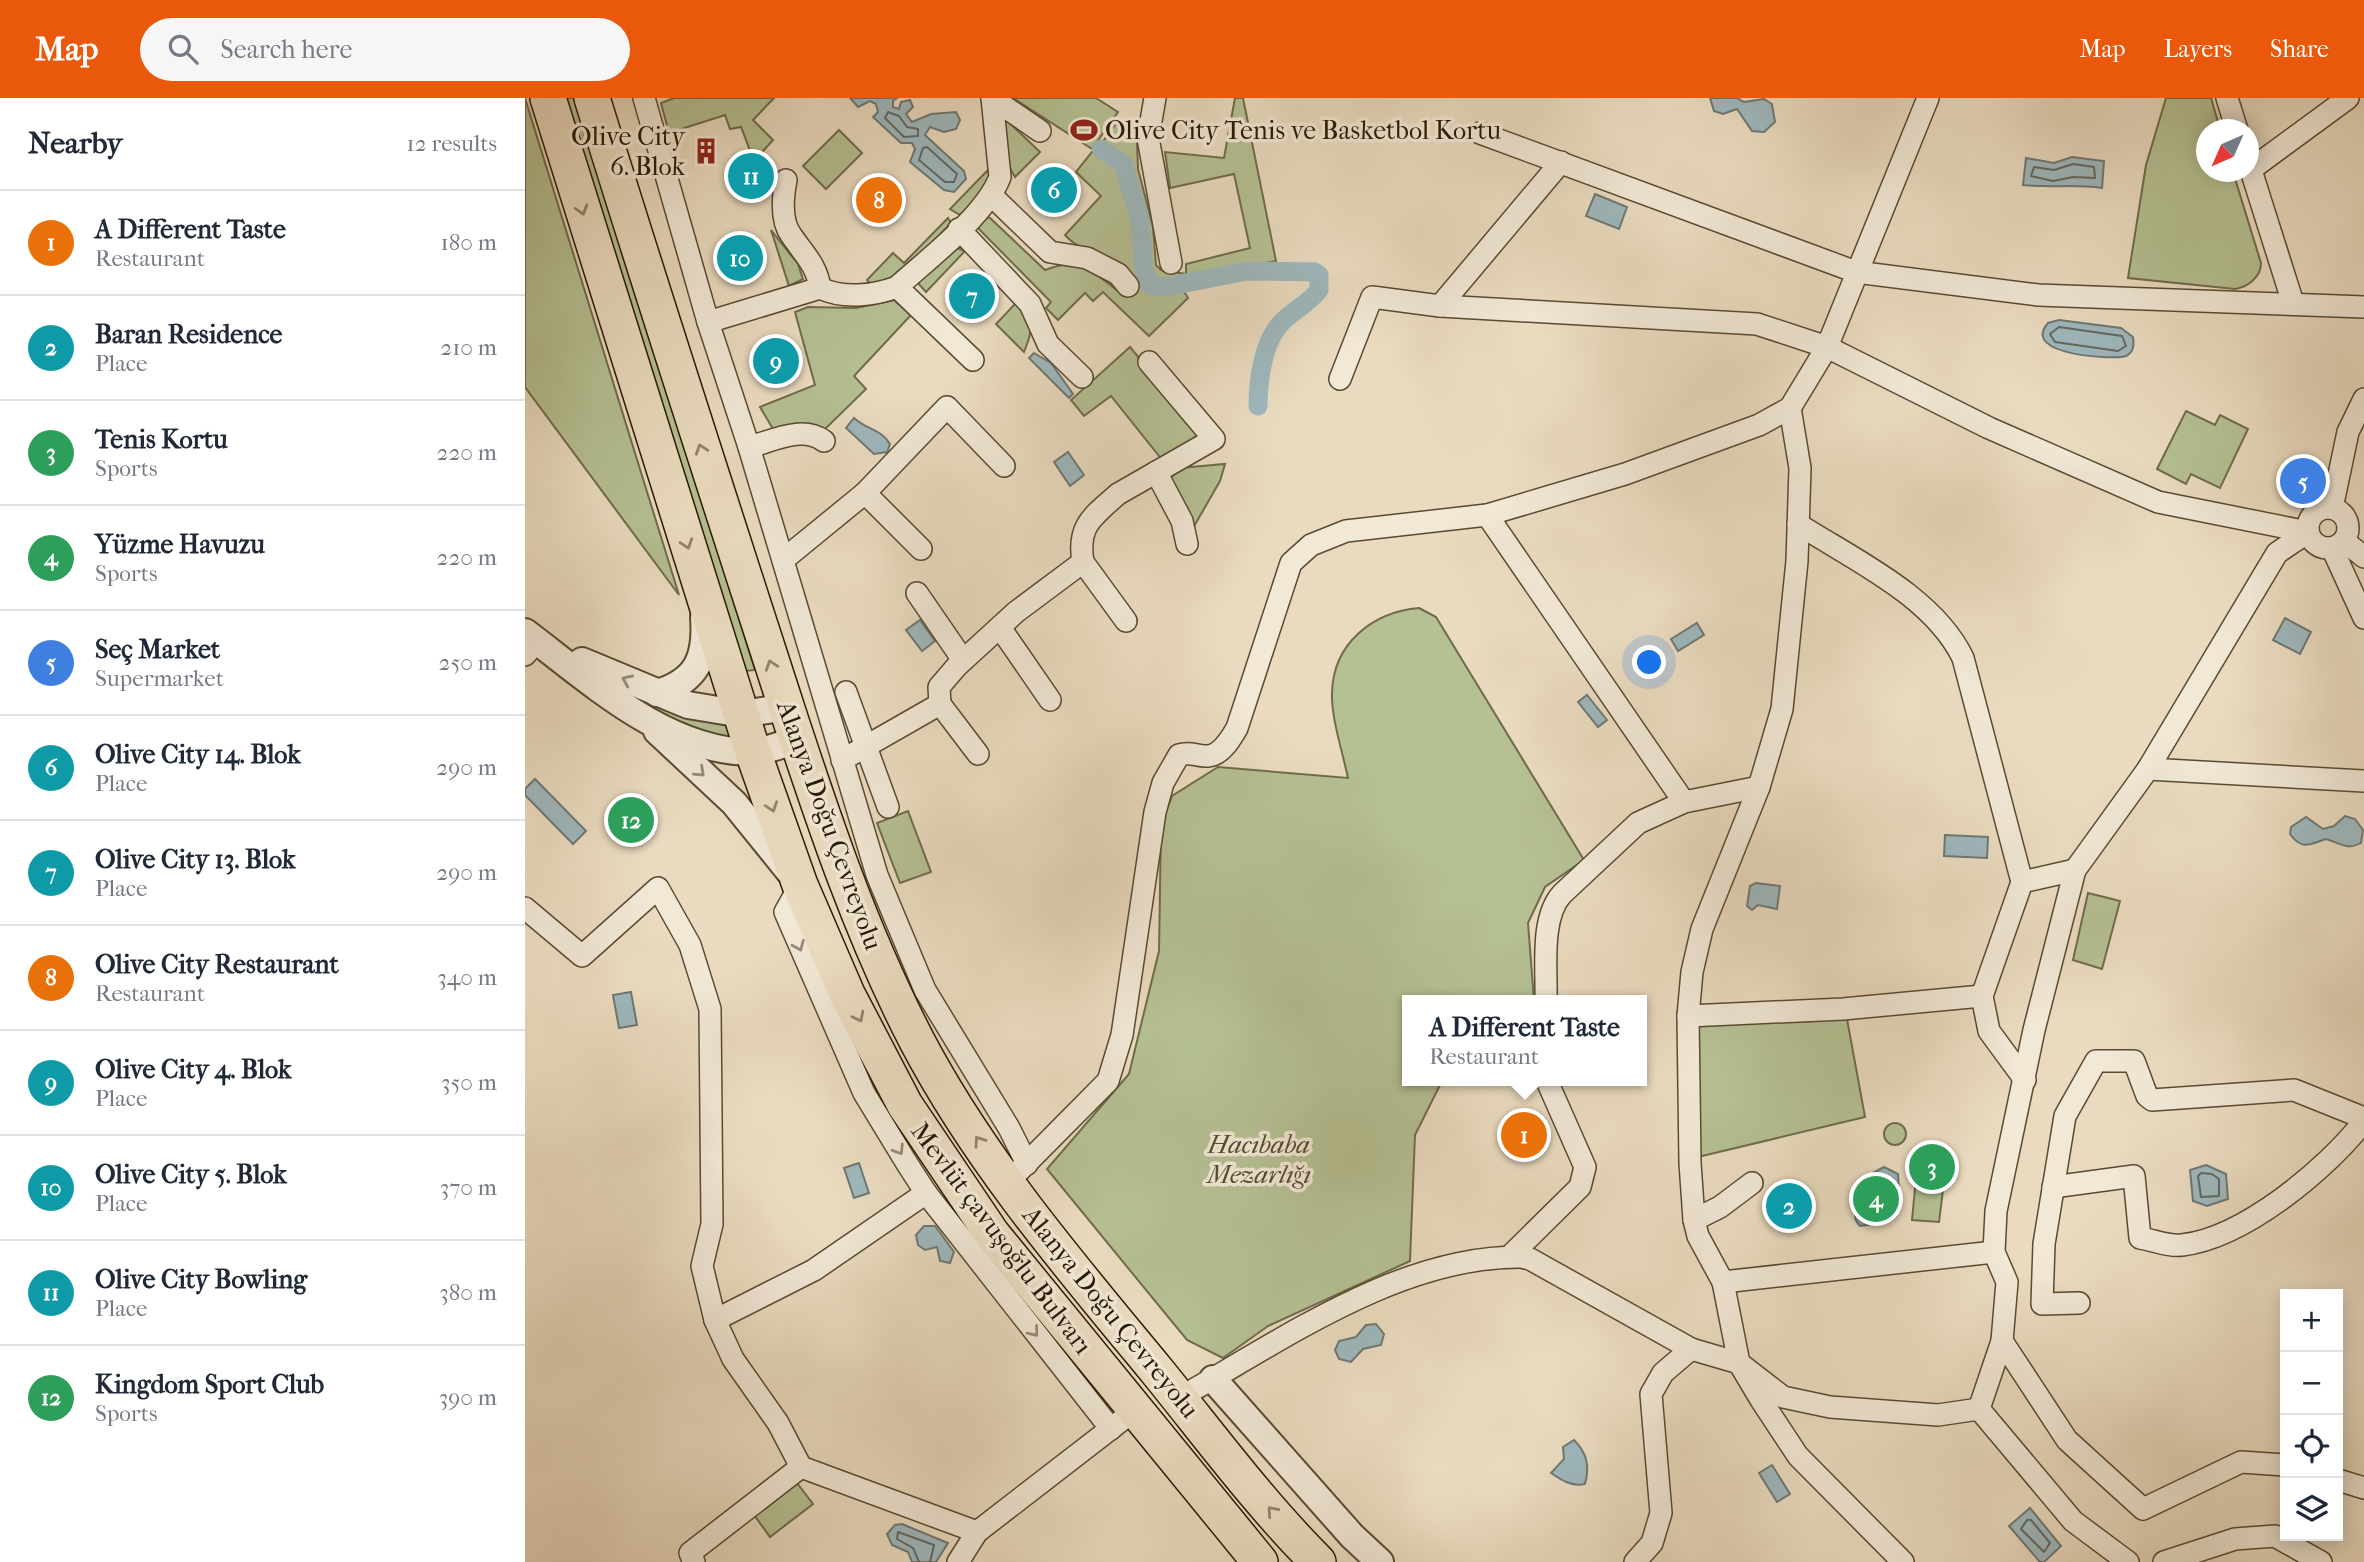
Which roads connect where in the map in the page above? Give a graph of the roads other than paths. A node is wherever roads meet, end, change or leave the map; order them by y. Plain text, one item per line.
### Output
1 (548, 98) edge
2 (592, 98) edge
3 (644, 98) edge
4 (992, 98) edge
5 (1155, 98) edge
6 (1928, 98) edge
7 (2227, 98) edge
8 (2348, 98) edge
9 (2234, 119) edge
10 (1040, 131) dead end
11 (1480, 133) dead end
12 (2259, 160) edge
13 (1561, 162) junction
14 (786, 180) dead end
15 (2254, 182) edge
16 (991, 195) junction
17 (959, 229) junction
18 (1171, 263) dead end
19 (1856, 271) junction
20 (1128, 286) dead end
21 (897, 287) junction
22 (820, 288) junction
23 (2293, 303) junction
24 (1440, 306) junction
25 (2364, 307) edge
26 (708, 322) junction
27 (1826, 347) junction
28 (974, 359) dead end
29 (1149, 362) dead end
30 (1081, 377) dead end
31 (1340, 379) dead end
32 (2364, 399) edge
33 (1790, 408) junction
34 (824, 441) dead end
35 (749, 447) junction
36 (1004, 466) dead end
37 (1156, 472) junction
38 (865, 493) junction
39 (2332, 508) junction
40 (1486, 515) junction
41 (1798, 524) junction
42 (2308, 532) junction
43 (1187, 544) dead end
44 (2338, 545) junction
45 (921, 549) dead end
46 (2364, 556) edge
47 (783, 559) junction
48 (1083, 562) junction
49 (700, 584) junction
50 (917, 593) dead end
51 (2364, 618) edge
52 (1126, 621) dead end
53 (1001, 629) junction
54 (529, 643) edge
55 (963, 660) junction
56 (846, 692) dead end
57 (657, 693) junction
58 (1050, 700) dead end
59 (940, 704) junction
60 (787, 707) junction
61 (742, 714) junction
62 (651, 725) junction
63 (797, 740) junction
64 (867, 748) junction
65 (753, 752) junction
66 (978, 754) dead end
67 (842, 760) junction
68 (2148, 769) junction
69 (2364, 781) edge
70 (1759, 787) junction
71 (1684, 802) junction
72 (888, 807) dead end
73 (2075, 870) junction
74 (2022, 882) junction
75 (800, 885) junction
76 (525, 908) edge
77 (1546, 995) edge
78 (1982, 996) junction
79 (1688, 1016) junction
80 (2025, 1080) junction
81 (1549, 1086) edge
82 (2364, 1119) edge
83 (1017, 1173) junction
84 (1752, 1183) dead end
85 (2053, 1187) junction
86 (926, 1193) junction
87 (1694, 1220) junction
88 (1994, 1252) junction
89 (1509, 1257) junction
90 (1723, 1282) junction
91 (2078, 1304) dead end
92 (715, 1320) junction
93 (2002, 1341) junction
94 (1691, 1349) junction
95 (1739, 1363) junction
96 (1213, 1379) junction
97 (1179, 1398) junction
98 (1979, 1409) junction
99 (1123, 1419) junction
100 (2280, 1465) edge
101 (800, 1466) junction
102 (2343, 1482) edge
103 (2364, 1488) edge
104 (977, 1532) junction
105 (694, 1562) edge
106 (958, 1562) edge
107 (1260, 1562) edge
108 (1318, 1562) edge
109 (1380, 1562) edge
110 (1635, 1562) edge
111 (1903, 1562) edge
112 (2128, 1562) edge
113 (2164, 1562) edge
114 (2321, 1562) edge

1 -> 49 highway, Alanya Doğu Çevreyolu
60 -> 2 highway, Alanya Doğu Çevreyolu
3 - 26 street
4 - 10 street
4 - 16 street
5 - 18 street
6 - 19 street
7 - 9 street
8 - 12 street
11 - 13 street
13 - 19 street
13 - 24 street
14 - 22 street
15 - 23 street
16 - 17 street
16 - 20 street
17 - 21 street
17 - 30 street
19 - 23 street
19 - 27 street
21 - 22 street
21 - 28 street
22 - 26 street
23 - 25 street
24 - 27 street
24 - 31 street
26 - 35 street
27 - 33 street
27 - 42 street
29 - 37 street
32 - 39 street
33 - 40 street
33 - 41 street
34 - 35 street
35 - 47 street
36 - 38 street
37 - 43 street
37 - 48 street
38 - 45 street
38 - 47 street
39 - 42 street
39 - 44 street
40 - 71 street
40 - 83 street
41 - 70 street
41 - 74 street
42 - 44 street
42 - 68 street
44 - 46 street
44 - 51 street
47 - 67 street
48 - 52 street
48 - 53 street
49 - 57 street
49 - 61 highway, Alanya Doğu Çevreyolu
50 - 55 street
53 - 55 street
53 - 58 street
57 -> 54 street
54 - 62 street
55 - 59 street
56 - 64 street
57 - 61 street
59 - 64 street
59 - 66 street
60 - 61 street
60 - 63 highway, Alanya Doğu Çevreyolu
61 - 65 highway, Alanya Doğu Çevreyolu
62 - 65 street
62 -> 75 street
63 - 65 street
83 -> 63 highway, Alanya Doğu Çevreyolu
64 - 67 street
64 - 72 street
65 -> 75 highway, Alanya Doğu Çevreyolu
67 - 83 street
68 - 69 street
68 - 73 street
70 - 71 street
70 - 79 street
71 - 77 street
73 - 74 street
73 - 80 street
74 - 78 street
75 -> 86 street, Mevlüt çavuşoğlu Bulvarı
75 -> 99 highway, Alanya Doğu Çevreyolu
76 - 92 street
78 - 79 street
78 - 80 street
79 - 87 street
80 - 88 street
81 - 89 street
82 - 85 street
82 - 85 street
83 - 97 highway, Alanya Doğu Çevreyolu
84 - 87 street
85 - 91 street
86 - 92 street
86 -> 99 street, Mevlüt çavuşoğlu Bulvarı
87 - 90 street
88 - 90 street
88 - 93 street
89 - 94 street
89 - 96 street
90 - 95 street
92 - 101 street
93 - 98 street
93 - 100 street
94 - 95 street
94 - 110 street
95 - 98 street
95 - 111 street
96 - 97 street
96 - 109 street
108 -> 97 highway, Alanya Doğu Çevreyolu
98 - 112 street
99 - 104 street
99 - 107 highway, Alanya Doğu Çevreyolu
101 - 104 street
101 - 105 street
102 - 103 street
104 - 106 street
113 - 114 street

